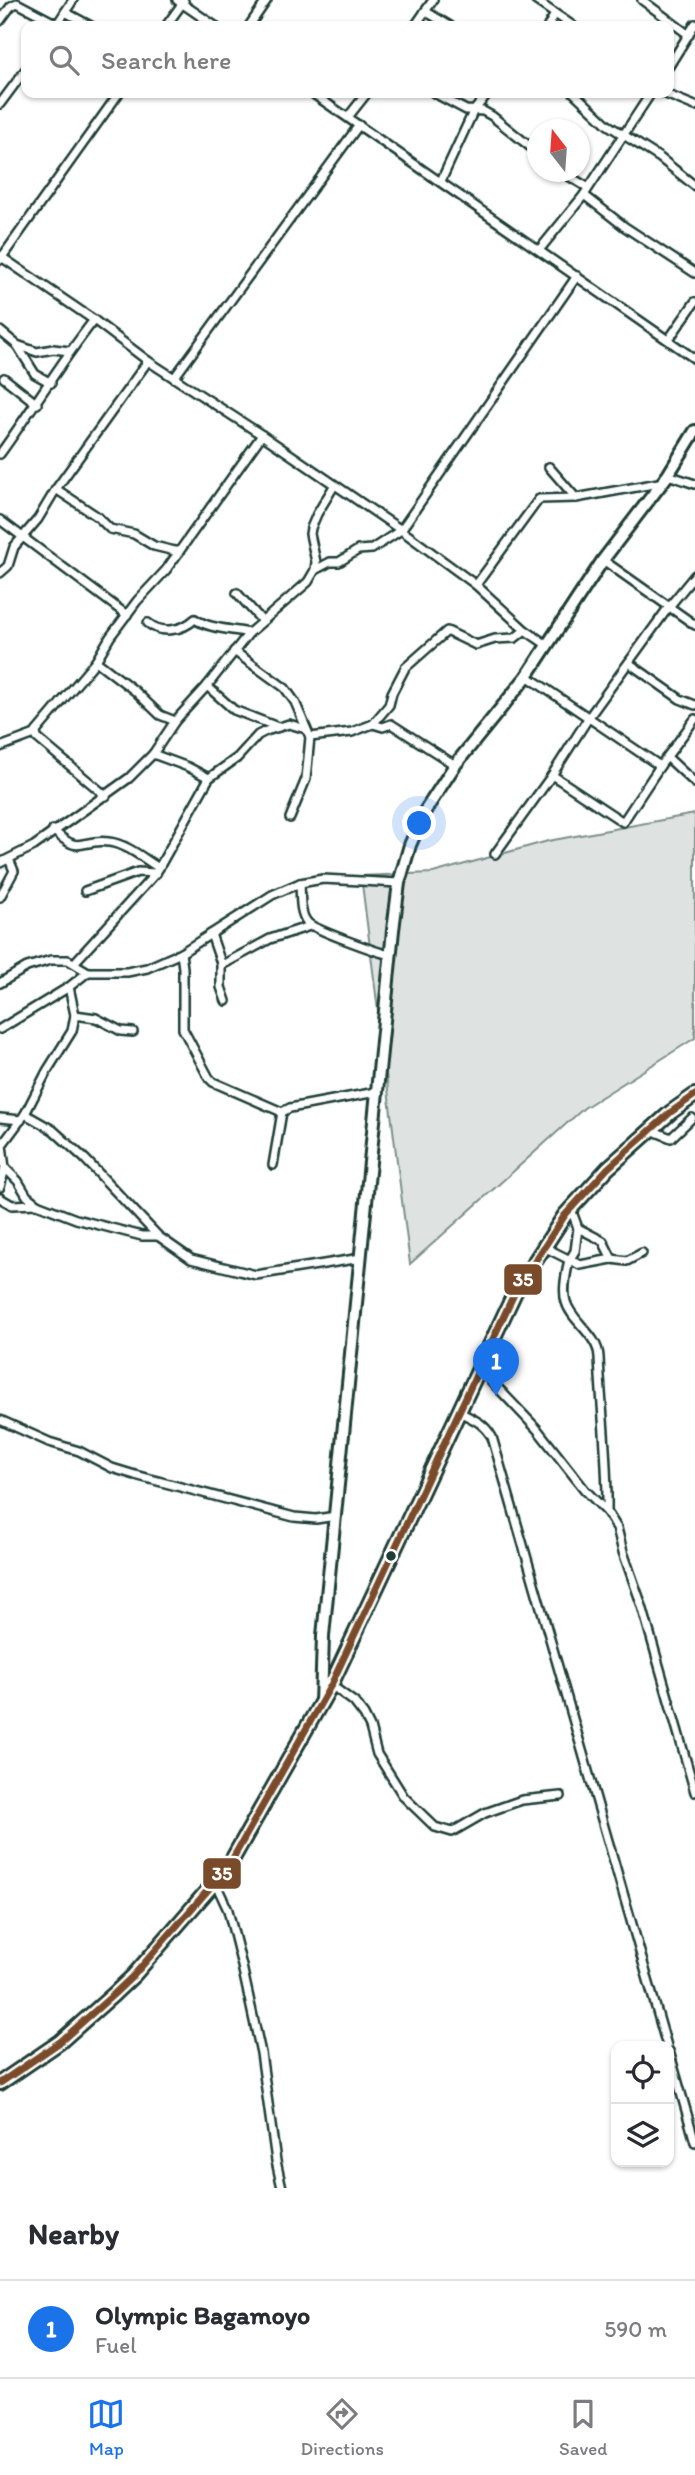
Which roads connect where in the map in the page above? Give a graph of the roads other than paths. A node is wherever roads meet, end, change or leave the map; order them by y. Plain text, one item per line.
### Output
1 (73, 0) edge
2 (267, 0) edge
3 (433, 0) edge
4 (535, 0) edge
5 (642, 0) edge
6 (181, 1) edge
7 (425, 11) junction
8 (65, 12) junction
9 (555, 14) junction
10 (0, 21) edge
11 (49, 21) edge
12 (59, 21) edge
13 (82, 21) edge
14 (169, 21) edge
15 (208, 21) edge
16 (252, 21) edge
17 (418, 21) edge
18 (442, 21) edge
19 (551, 21) edge
20 (566, 21) edge
21 (671, 21) edge
22 (674, 23) edge
23 (695, 24) edge
24 (690, 35) junction
25 (674, 59) edge
26 (21, 76) edge
27 (674, 97) edge
28 (115, 98) edge
29 (320, 98) edge
30 (363, 98) edge
31 (440, 98) edge
32 (484, 98) edge
33 (579, 98) edge
34 (648, 98) edge
35 (0, 104) edge
36 (695, 106) edge
37 (473, 112) junction
38 (348, 117) junction
39 (359, 125) junction
40 (623, 135) junction
41 (527, 145) edge
42 (441, 181) junction
43 (575, 182) edge
44 (695, 186) edge
45 (586, 191) junction
46 (540, 249) junction
47 (1, 258) edge
48 (695, 273) edge
49 (577, 276) junction
50 (695, 302) edge
51 (94, 320) junction
52 (0, 331) edge
53 (669, 339) junction
54 (17, 345) junction
55 (70, 351) junction
56 (695, 359) edge
57 (148, 362) junction
58 (4, 377) dead end
59 (174, 378) junction
60 (51, 383) junction
61 (37, 404) junction
62 (695, 431) edge
63 (262, 435) junction
64 (0, 454) edge
65 (549, 467) dead end
66 (666, 478) junction
67 (695, 484) edge
68 (334, 486) junction
69 (56, 489) junction
70 (576, 498) junction
71 (0, 520) edge
72 (401, 530) junction
73 (23, 536) junction
74 (179, 552) junction
75 (603, 560) junction
76 (315, 570) junction
77 (0, 573) edge
78 (695, 575) edge
79 (476, 585) junction
80 (237, 593) dead end
81 (668, 608) junction
82 (127, 615) junction
83 (262, 621) junction
84 (148, 623) dead end
85 (695, 625) edge
86 (525, 629) junction
87 (249, 634) junction
88 (547, 645) junction
89 (234, 651) junction
90 (96, 661) junction
91 (629, 663) junction
92 (527, 676) junction
93 (207, 686) junction
94 (695, 705) edge
95 (589, 717) junction
96 (695, 719) edge
97 (175, 721) junction
98 (373, 724) junction
99 (278, 727) junction
100 (306, 729) junction
101 (35, 734) junction
102 (310, 737) junction
103 (0, 747) edge
104 (153, 754) junction
105 (667, 757) junction
106 (455, 765) junction
107 (660, 766) junction
108 (552, 775) junction
109 (209, 778) junction
110 (695, 783) edge
111 (106, 796) junction
112 (290, 818) dead end
113 (53, 830) junction
114 (495, 854) dead end
115 (9, 859) junction
116 (0, 863) edge
117 (157, 871) junction
118 (300, 883) junction
119 (399, 883) junction
120 (85, 891) dead end
121 (0, 897) edge
122 (310, 926) junction
123 (211, 933) junction
124 (181, 953) junction
125 (390, 955) junction
126 (75, 962) junction
127 (222, 965) junction
128 (88, 972) junction
129 (0, 983) edge
130 (69, 986) junction
131 (226, 1001) dead end
132 (75, 1015) junction
133 (0, 1029) edge
134 (133, 1032) dead end
135 (376, 1092) junction
136 (695, 1095) edge
137 (282, 1112) junction
138 (671, 1112) junction
139 (23, 1117) junction
140 (0, 1118) edge
141 (693, 1118) edge
142 (650, 1130) junction
143 (9, 1135) junction
144 (0, 1141) edge
145 (273, 1165) dead end
146 (5, 1168) junction
147 (0, 1186) edge
148 (0, 1198) edge
149 (37, 1204) junction
150 (571, 1209) junction
151 (578, 1228) junction
152 (158, 1236) junction
153 (544, 1247) junction
154 (642, 1252) dead end
155 (360, 1258) junction
156 (569, 1259) junction
157 (612, 1259) junction
158 (479, 1368) junction
159 (458, 1412) junction
160 (0, 1420) edge
161 (607, 1512) junction
162 (336, 1516) junction
163 (331, 1685) junction
164 (321, 1704) junction
165 (695, 1792) edge
166 (561, 1796) dead end
167 (215, 1882) junction
168 (666, 2041) edge
169 (674, 2069) edge
170 (0, 2084) edge
171 (695, 2142) edge
172 (282, 2188) edge

1 - 8 street
2 - 16 street
3 - 7 street
4 - 9 street
5 - 21 street
6 - 14 street
6 - 15 street
7 - 17 street
7 - 18 street
8 - 12 street
8 - 13 street
9 - 19 street
9 - 20 street
10 - 11 street
22 - 24 street
23 - 24 street
24 - 25 street
26 - 35 street
27 - 36 street
28 - 47 street
29 - 38 street
30 - 38 street
31 - 37 street
32 - 37 street
33 - 40 street
34 - 40 street
37 - 41 street
37 - 42 street
38 - 39 street
39 - 42 street
39 - 59 street
40 - 44 street
40 - 45 street
42 - 46 street
43 - 45 street
45 - 46 street
45 - 48 street
46 - 49 street
47 - 51 street
49 - 53 street
49 - 72 street
50 - 53 street
51 - 55 street
51 - 57 street
52 - 54 street
53 - 56 street
54 - 55 street
54 - 60 street
55 - 60 street
57 - 59 street
57 - 69 street
58 - 61 street
59 - 63 street
60 - 61 street
61 - 64 street
62 - 66 main road
63 - 68 street
63 - 74 street
65 - 70 street
66 - 67 street
66 - 70 street
66 - 75 main road
68 - 72 street
68 - 76 street
69 - 73 street
69 - 74 street
70 - 79 street
71 - 73 street
72 - 76 street
72 - 79 street
73 - 77 street
73 - 82 street
74 - 82 street
75 - 81 street
75 - 88 main road
76 - 83 street
78 - 81 street
79 - 86 street
80 - 83 street
81 - 85 street
81 - 91 street
82 - 90 street
83 - 87 street
84 - 87 street
86 - 88 street
86 - 98 street
87 - 89 street
88 - 92 main road
89 - 93 street
89 - 100 street
90 - 97 street
90 - 101 street
91 - 94 street
91 - 95 street
92 - 95 street
92 - 106 main road
93 - 97 street
93 - 99 street
95 - 107 street
95 - 108 street
96 - 105 street
97 - 104 street
98 - 102 street
98 - 106 street
99 - 100 street
99 - 109 street
100 - 102 street
101 - 103 street
101 - 111 street
102 - 112 street
104 - 109 street
104 - 111 street
105 - 107 street
105 - 110 street
106 - 119 main road
107 - 108 street
108 - 114 street
109 - 117 street
111 - 113 street
113 - 115 street
113 - 117 street
115 - 116 street
115 - 121 street
117 - 120 street
117 - 126 street
118 - 119 street
118 - 122 street
118 - 123 street
119 - 125 main road
122 - 125 street
122 - 127 street
123 - 124 street
123 - 127 street
124 - 128 street
124 - 137 street
125 - 135 main road
126 - 128 street
126 - 129 street
127 - 131 street
128 - 130 street
130 - 132 street
130 - 133 street
132 - 134 street
132 - 139 street
135 - 137 street
135 - 155 main road
136 - 138 highway
137 - 145 street
138 - 141 street
138 - 142 highway
139 - 140 street
139 - 143 street
139 - 152 street
141 - 142 street
142 - 150 highway
143 - 144 street
143 - 146 street
146 - 147 street
146 - 149 street
148 - 149 street
149 - 152 street
150 - 151 street
150 - 153 highway
151 - 156 street
151 - 157 street
152 - 155 street
153 - 156 street
153 - 158 highway
154 - 157 street
155 - 162 main road
156 - 157 street
156 - 161 street
158 - 159 highway
158 - 161 street
159 - 163 highway
159 - 168 street
160 - 162 street
161 - 165 street
162 - 164 main road
163 - 164 highway
163 - 166 street
164 - 167 highway
167 - 170 highway
167 - 172 street
169 - 171 street

